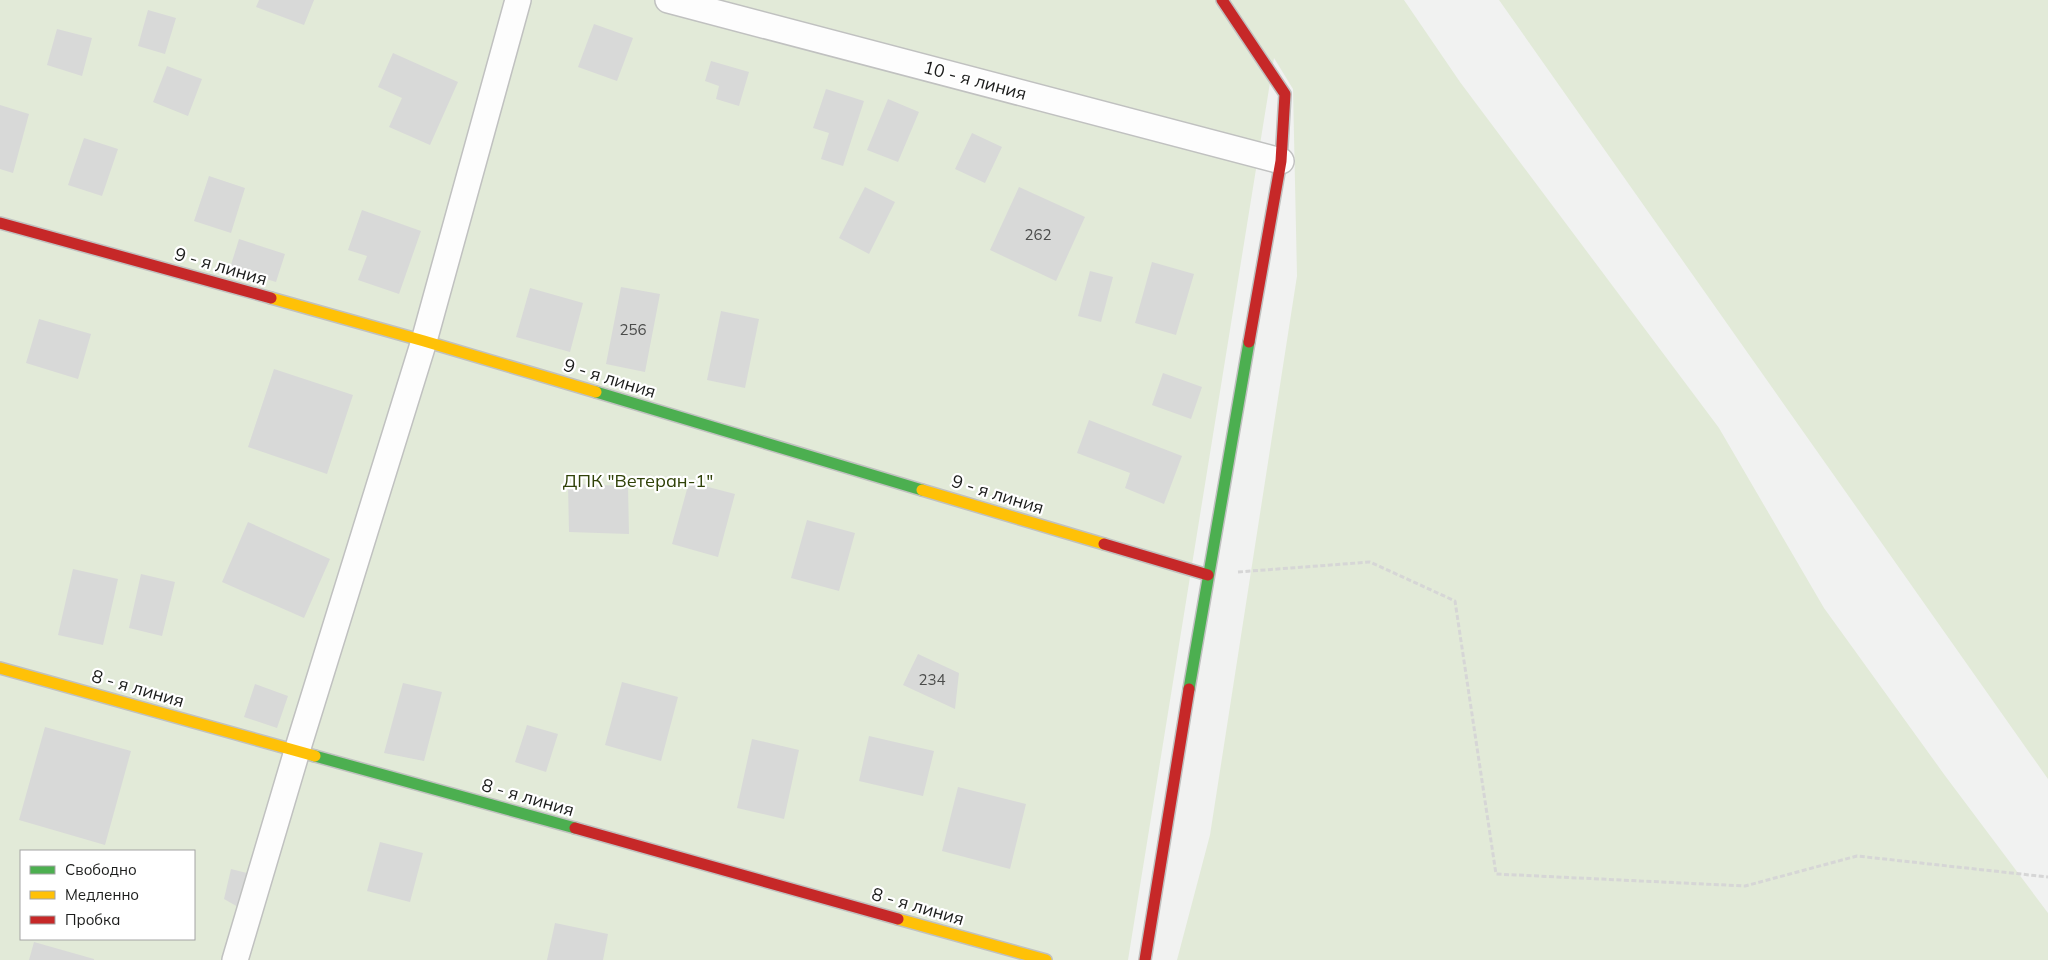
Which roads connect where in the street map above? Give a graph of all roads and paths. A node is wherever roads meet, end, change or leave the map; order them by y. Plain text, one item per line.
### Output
1 (518, 0) edge
2 (668, 0) edge
3 (1222, 0) edge
4 (1281, 161) junction
5 (0, 223) edge
6 (424, 341) junction
7 (1208, 575) junction
8 (0, 668) edge
9 (297, 751) junction
10 (2048, 877) edge
11 (236, 960) edge
12 (1046, 960) edge
13 (1145, 960) edge

1 - 6 street
2 - 4 street, 10 - я линия
3 - 4 street
4 - 7 street
5 - 6 street, 9 - я линия
6 - 7 street, 9 - я линия
6 - 9 street
7 - 10 path
7 - 13 street
8 - 9 street, 8 - я линия
9 - 11 street
9 - 12 street, 8 - я линия

